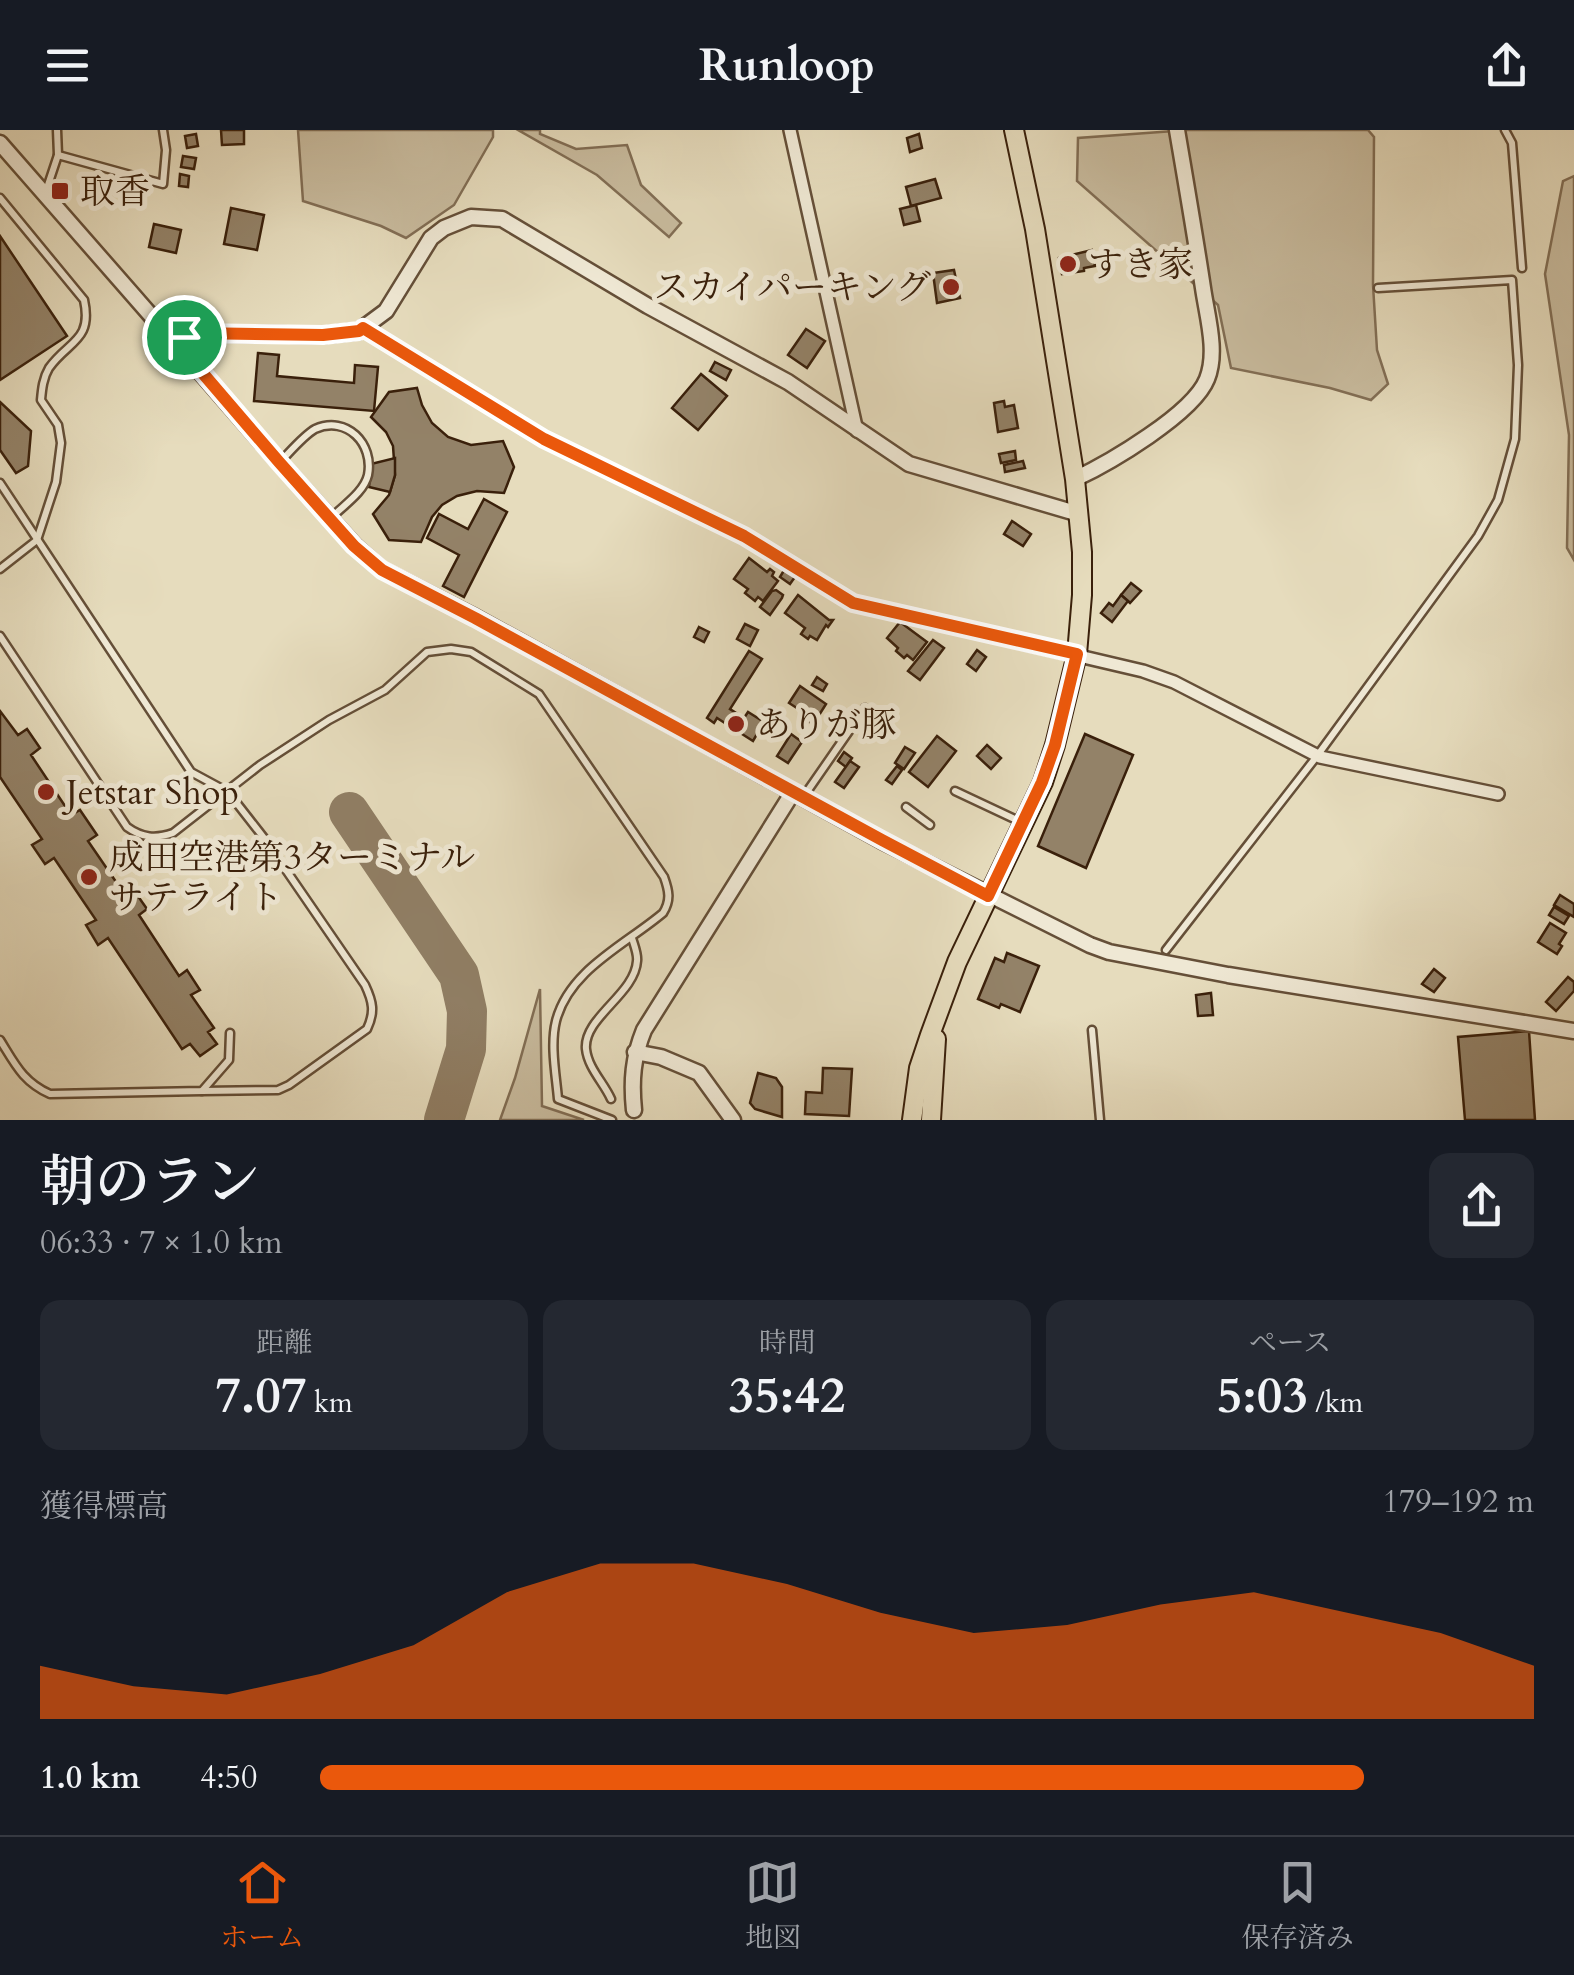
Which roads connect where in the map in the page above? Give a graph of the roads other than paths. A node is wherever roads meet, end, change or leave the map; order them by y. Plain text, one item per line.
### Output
1 (57, 130) edge
2 (163, 130) edge
3 (790, 130) edge
4 (1014, 130) edge
5 (1177, 130) edge
6 (1506, 130) edge
7 (0, 143) edge
8 (58, 155) junction
9 (45, 195) junction
10 (0, 198) edge
11 (1522, 268) dead end
12 (1378, 288) dead end
13 (363, 328) junction
14 (176, 342) junction
15 (857, 431) junction
16 (279, 462) junction
17 (1075, 478) junction
18 (0, 483) edge
19 (1079, 514) junction
20 (330, 518) junction
21 (37, 540) junction
22 (0, 569) edge
23 (0, 636) edge
24 (1077, 654) junction
25 (865, 708) dead end
26 (1317, 756) junction
27 (955, 790) dead end
28 (228, 792) junction
29 (798, 794) junction
30 (1498, 794) dead end
31 (906, 807) dead end
32 (1024, 823) junction
33 (930, 825) dead end
34 (988, 896) junction
35 (632, 938) junction
36 (1166, 950) dead end
37 (938, 1014) junction
38 (1092, 1030) dead end
39 (1574, 1032) edge
40 (230, 1033) dead end
41 (0, 1040) edge
42 (635, 1052) junction
43 (202, 1091) junction
44 (610, 1100) dead end
45 (634, 1110) dead end
46 (612, 1120) edge
47 (733, 1120) edge
48 (912, 1120) edge
49 (931, 1120) edge
50 (1100, 1120) edge

1 - 8 lane
2 - 8 lane
3 - 15 street
4 - 17 main road
5 - 17 street
6 - 11 lane
7 - 9 street
8 - 9 lane
9 - 14 street
10 - 21 lane
12 - 26 lane
13 - 14 street
13 - 15 street
13 - 24 street
14 - 16 street
15 - 19 street
16 - 20 street
16 - 20 lane
17 - 19 main road
18 - 21 lane
19 - 24 main road
20 - 29 street
21 - 22 lane
21 - 28 lane
23 - 28 lane
24 - 26 street
24 - 32 main road
25 - 29 lane
26 - 30 street
26 - 36 lane
27 - 32 lane
28 - 35 lane
28 - 43 lane
29 - 34 street
29 - 42 street
31 - 33 lane
32 - 34 main road
34 - 37 main road
34 - 39 street
35 - 44 lane
35 - 46 lane
37 - 48 main road
37 - 49 main road
38 - 50 lane
40 - 43 lane
41 - 43 lane
42 - 45 street
42 - 47 street

